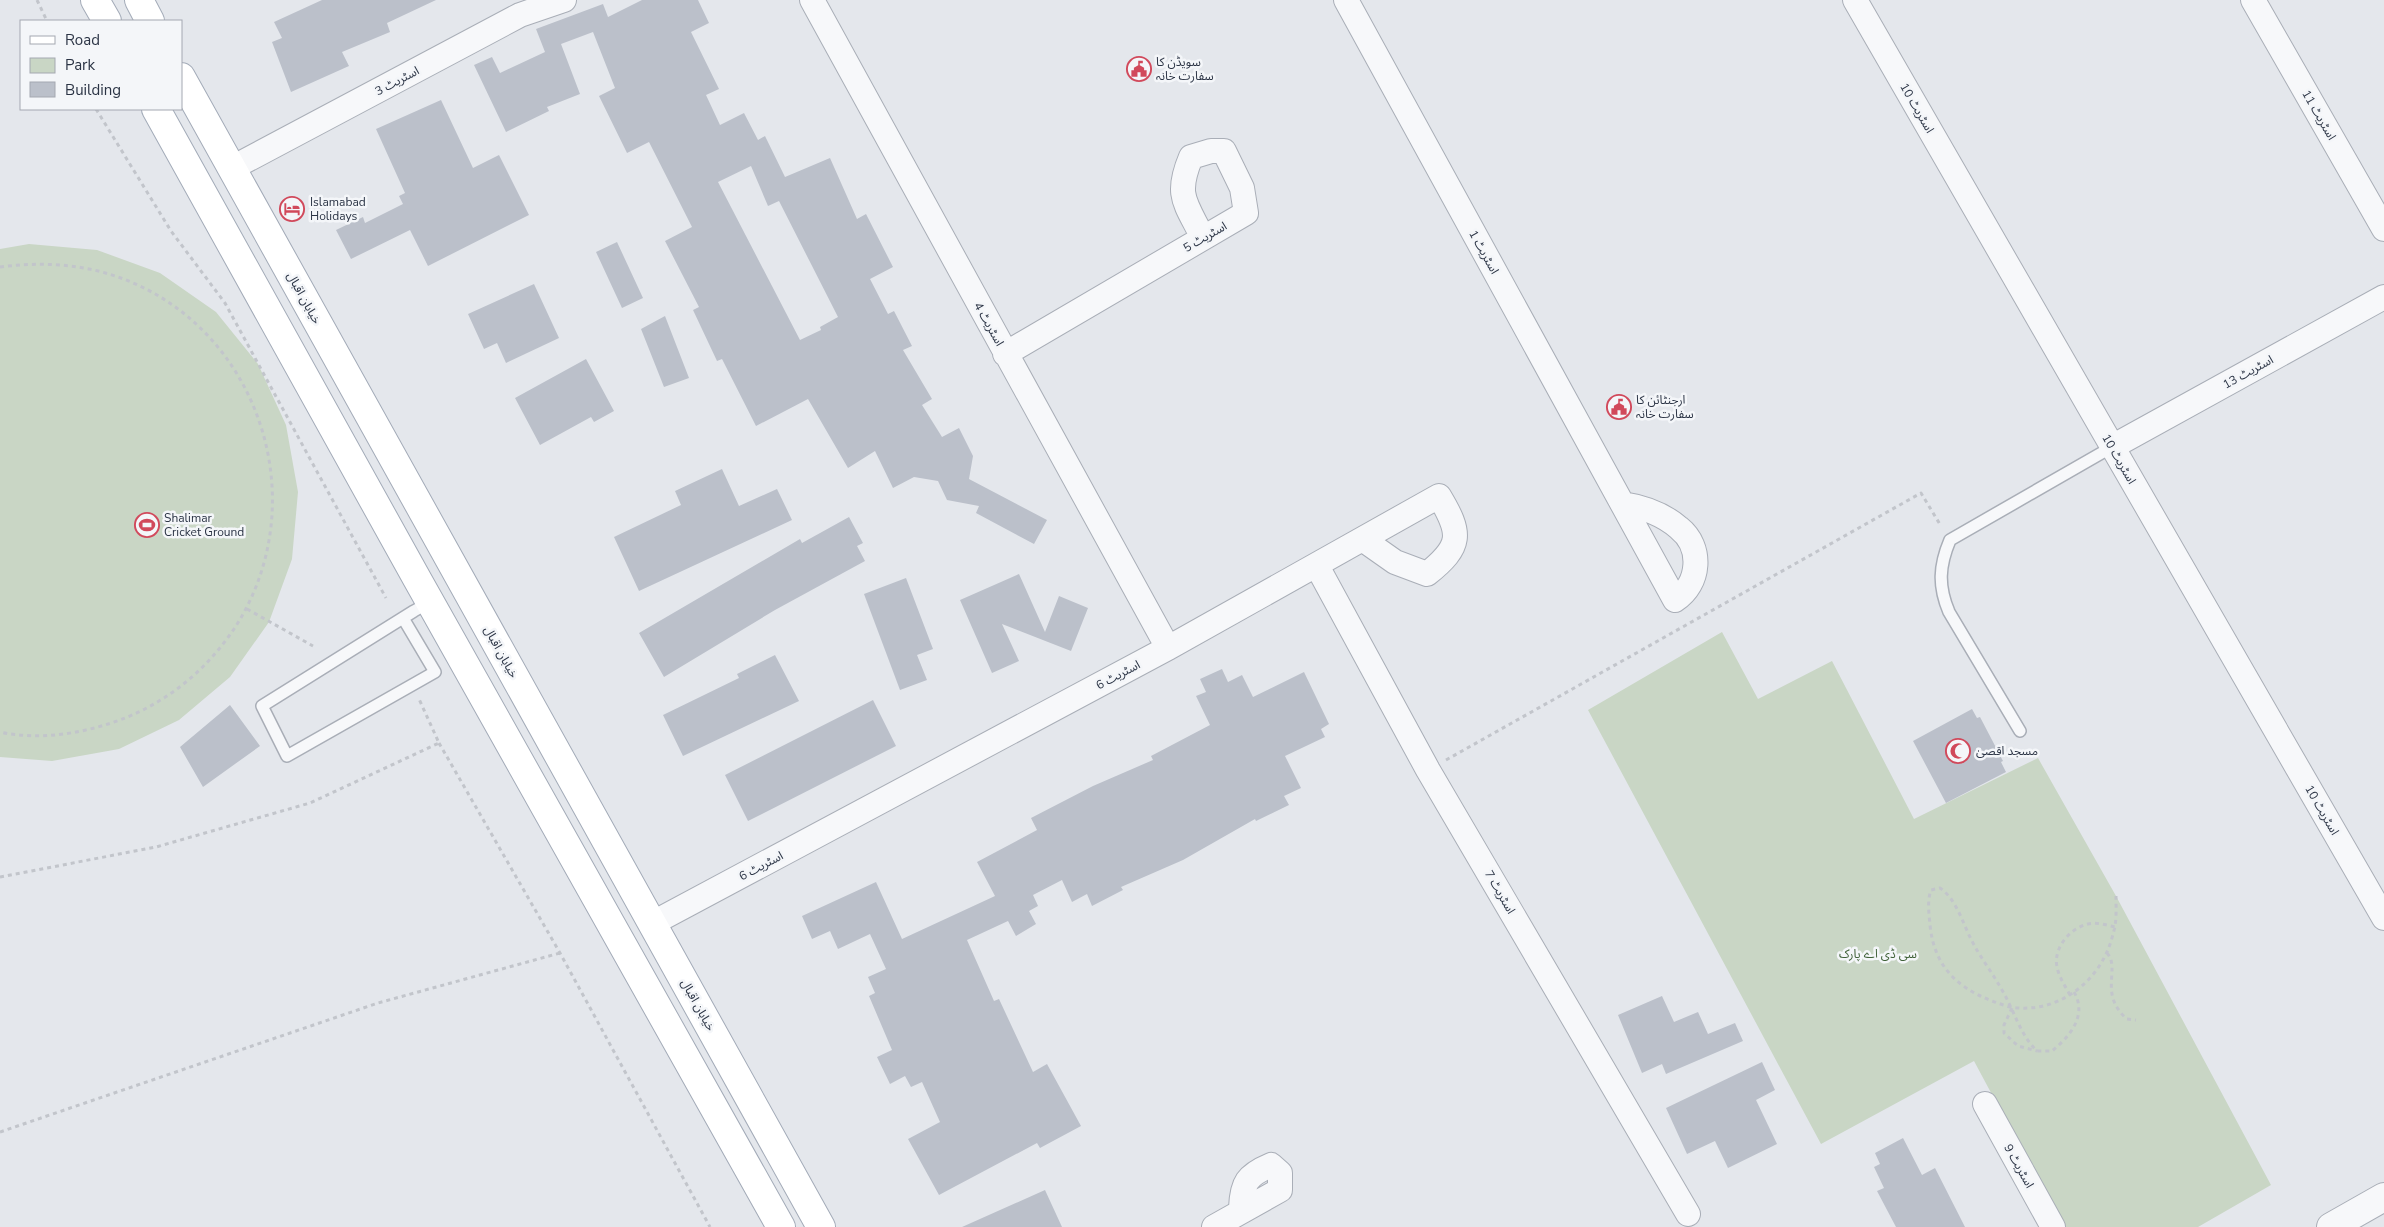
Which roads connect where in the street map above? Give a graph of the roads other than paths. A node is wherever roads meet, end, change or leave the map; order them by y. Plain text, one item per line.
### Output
1 (95, 0) edge
2 (139, 0) edge
3 (564, 0) edge
4 (812, 0) edge
5 (1346, 0) edge
6 (1855, 0) edge
7 (2253, 0) edge
8 (106, 20) edge
9 (149, 20) edge
10 (182, 78) edge
11 (157, 110) edge
12 (232, 168) junction
13 (2384, 230) edge
14 (1202, 236) dead end
15 (2384, 297) edge
16 (1005, 354) junction
17 (2112, 447) junction
18 (1623, 504) dead end
19 (1368, 543) dead end
20 (449, 559) junction
21 (1317, 566) junction
22 (416, 578) junction
23 (430, 602) junction
24 (403, 618) junction
25 (1168, 648) junction
26 (2020, 731) dead end
27 (2384, 918) edge
28 (653, 923) junction
29 (1985, 1104) dead end
30 (2384, 1197) edge
31 (1241, 1208) dead end
32 (1688, 1214) dead end
33 (781, 1227) edge
34 (821, 1227) edge
35 (1214, 1227) edge
36 (2052, 1227) edge
37 (2331, 1227) edge

1 - 8 main road
2 - 9 main road
3 - 12 street, اسٹریٹ 3
4 - 16 street, اسٹریٹ 4
5 - 18 street, اسٹریٹ 1
6 - 17 street, اسٹریٹ 10
7 - 13 street, اسٹریٹ 11
10 - 12 main road, خیابان اقبال
11 - 22 main road
12 - 20 main road, خیابان اقبال
14 - 16 street, اسٹریٹ 5
15 - 17 street, اسٹریٹ 13
16 - 25 street, اسٹریٹ 4
17 - 26 lane
17 - 27 street, اسٹریٹ 10
19 - 21 street, اسٹریٹ 6
20 - 22 main road
20 - 28 main road, خیابان اقبال
21 - 25 street, اسٹریٹ 6
21 - 32 street, اسٹریٹ 7
22 - 23 main road
23 - 24 lane
23 - 33 main road
24 - 24 lane
25 - 28 street, اسٹریٹ 6
28 - 34 main road, خیابان اقبال
29 - 36 street, اسٹریٹ 9
30 - 37 street
31 - 35 street

